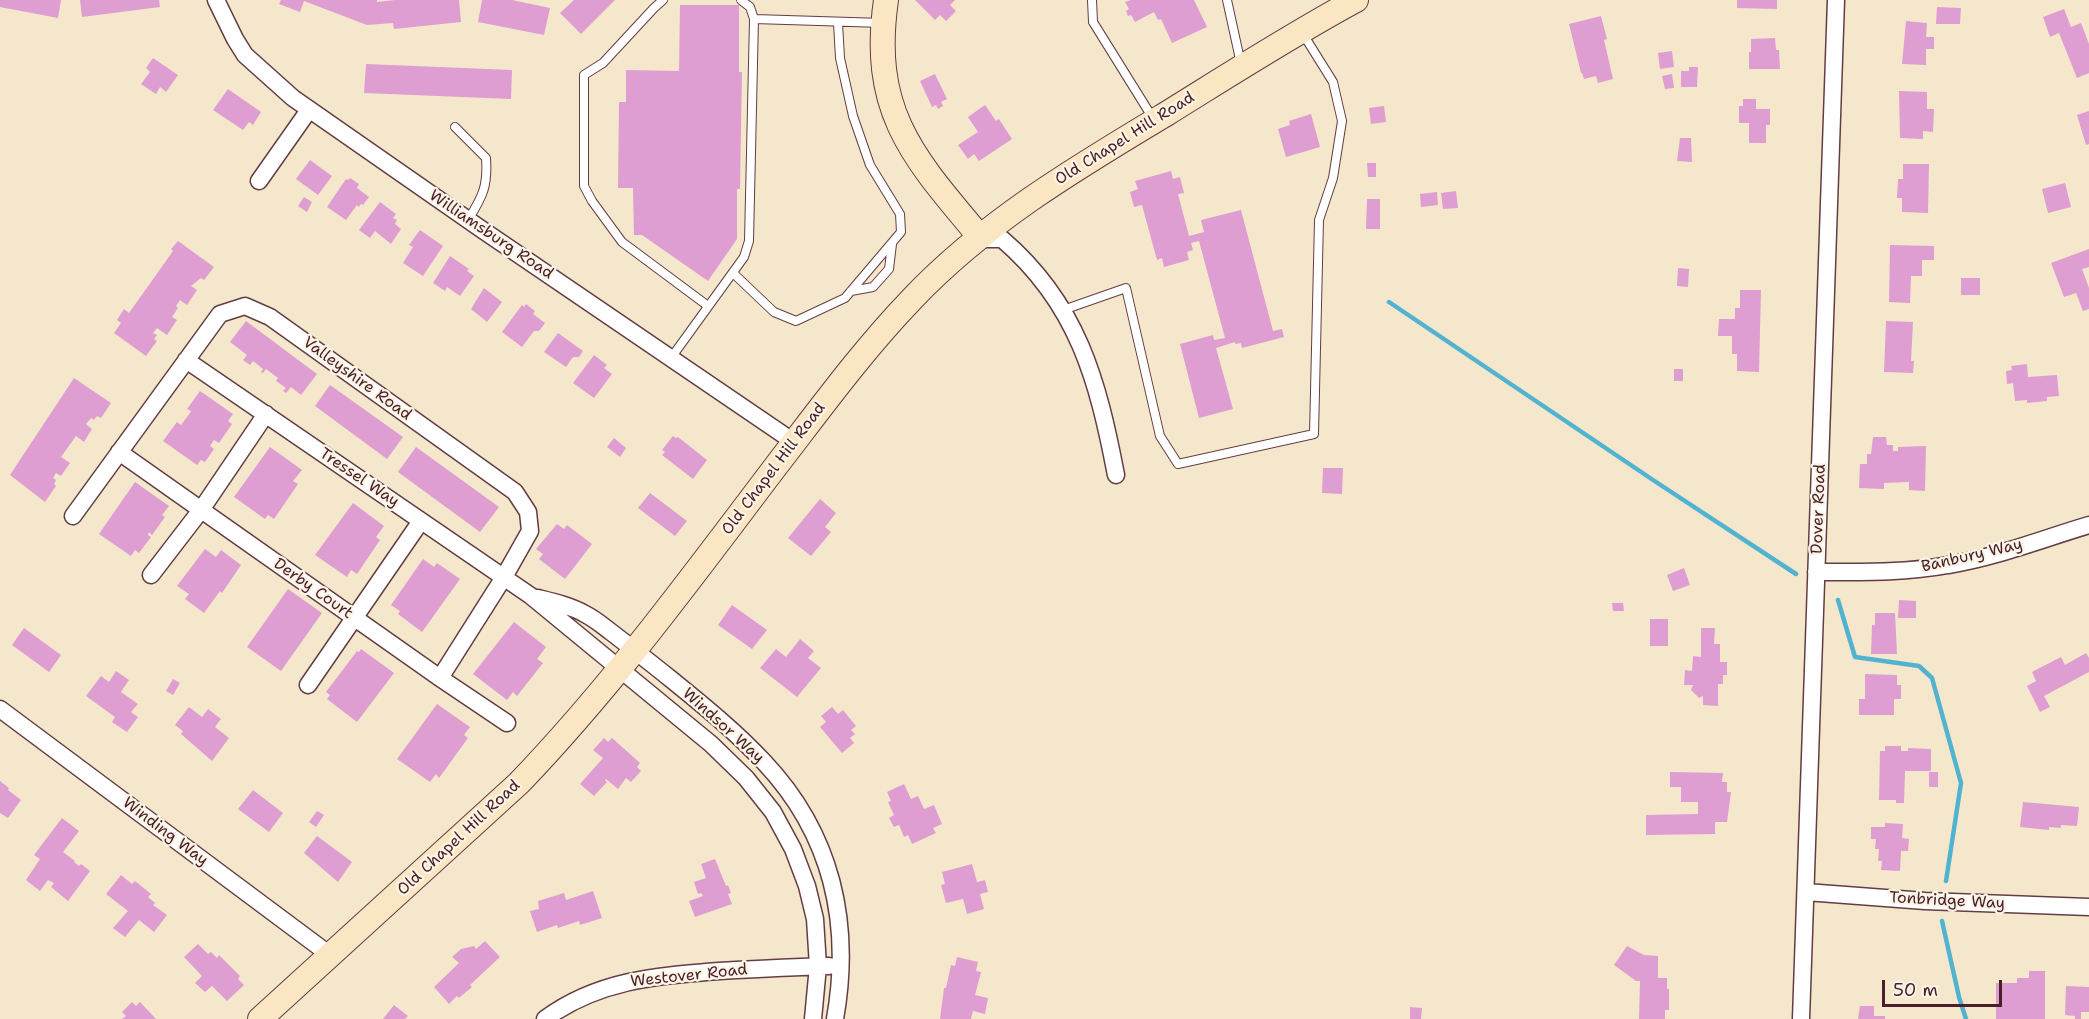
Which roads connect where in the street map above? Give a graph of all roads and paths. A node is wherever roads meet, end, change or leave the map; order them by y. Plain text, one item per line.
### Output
1 (216, 0) edge
2 (663, 0) edge
3 (741, 0) edge
4 (1092, 0) edge
5 (1227, 0) edge
6 (1356, 0) edge
7 (1836, 0) edge
8 (885, 12) edge
9 (754, 19) junction
10 (838, 23) junction
11 (1301, 31) junction
12 (1242, 67) junction
13 (309, 110) junction
14 (1154, 121) junction
15 (455, 127) dead end
16 (260, 181) dead end
17 (468, 220) junction
18 (980, 237) junction
19 (892, 243) junction
20 (733, 273) junction
21 (851, 291) junction
22 (708, 306) junction
23 (1063, 310) junction
24 (671, 358) junction
25 (186, 360) junction
26 (266, 414) junction
27 (794, 442) junction
28 (119, 452) junction
29 (1116, 475) dead end
30 (201, 510) junction
31 (73, 516) dead end
32 (421, 521) junction
33 (2089, 525) edge
34 (1816, 572) junction
35 (151, 575) dead end
36 (504, 577) junction
37 (531, 596) junction
38 (354, 618) junction
39 (628, 659) junction
40 (440, 678) junction
41 (308, 685) dead end
42 (0, 709) edge
43 (507, 723) dead end
44 (1806, 892) junction
45 (2089, 907) edge
46 (330, 955) junction
47 (842, 965) junction
48 (818, 966) junction
49 (260, 1019) edge
50 (545, 1019) edge
51 (813, 1019) edge
52 (835, 1019) edge
53 (1801, 1019) edge

1 - 13 street, Williamsburg Road
2 - 22 lane
3 - 9 lane
4 - 14 lane
5 - 12 lane
6 - 11 street, Old Chapel Hill Road
7 - 34 street, Dover Road
8 - 10 lane
8 - 18 street
9 - 10 lane
9 - 20 lane
10 - 19 lane
11 - 12 street, Old Chapel Hill Road
11 - 23 lane
12 - 14 street, Old Chapel Hill Road
13 - 16 street
13 - 17 street, Williamsburg Road
14 - 18 street, Old Chapel Hill Road
15 - 17 lane
17 - 24 street, Williamsburg Road
18 - 23 street
18 - 27 street, Old Chapel Hill Road
19 - 21 lane
19 - 21 lane
20 - 21 lane
20 - 22 lane
22 - 24 lane
23 - 29 street
24 - 27 street, Williamsburg Road
25 - 26 street, Tressel Way
25 - 28 street, Valleyshire Road
25 - 36 street, Valleyshire Road
26 - 30 street
26 - 32 street, Tressel Way
27 - 39 street, Old Chapel Hill Road
28 - 30 street, Derby Court
28 - 31 street, Valleyshire Road
30 - 35 street
30 - 38 street, Derby Court
32 - 36 street, Tressel Way
32 - 38 street
33 - 34 street, Banbury Way
34 - 44 street, Dover Road
36 - 37 street, Tressel Way
36 - 40 street, Valleyshire Road
37 - 39 street, Tressel Way
37 - 39 street, Tressel Way
38 - 40 street, Derby Court
38 - 41 street
39 - 46 street, Old Chapel Hill Road
39 - 47 street, Windsor Way
39 - 48 street, Windsor Way
40 - 43 street, Derby Court
42 - 46 street, Winding Way
44 - 45 street, Tonbridge Way
44 - 53 street, Dover Road
46 - 49 street, Old Chapel Hill Road
47 - 48 street, Westover Road
47 - 52 street, Windsor Way
48 - 50 street, Westover Road
48 - 51 street, Windsor Way

